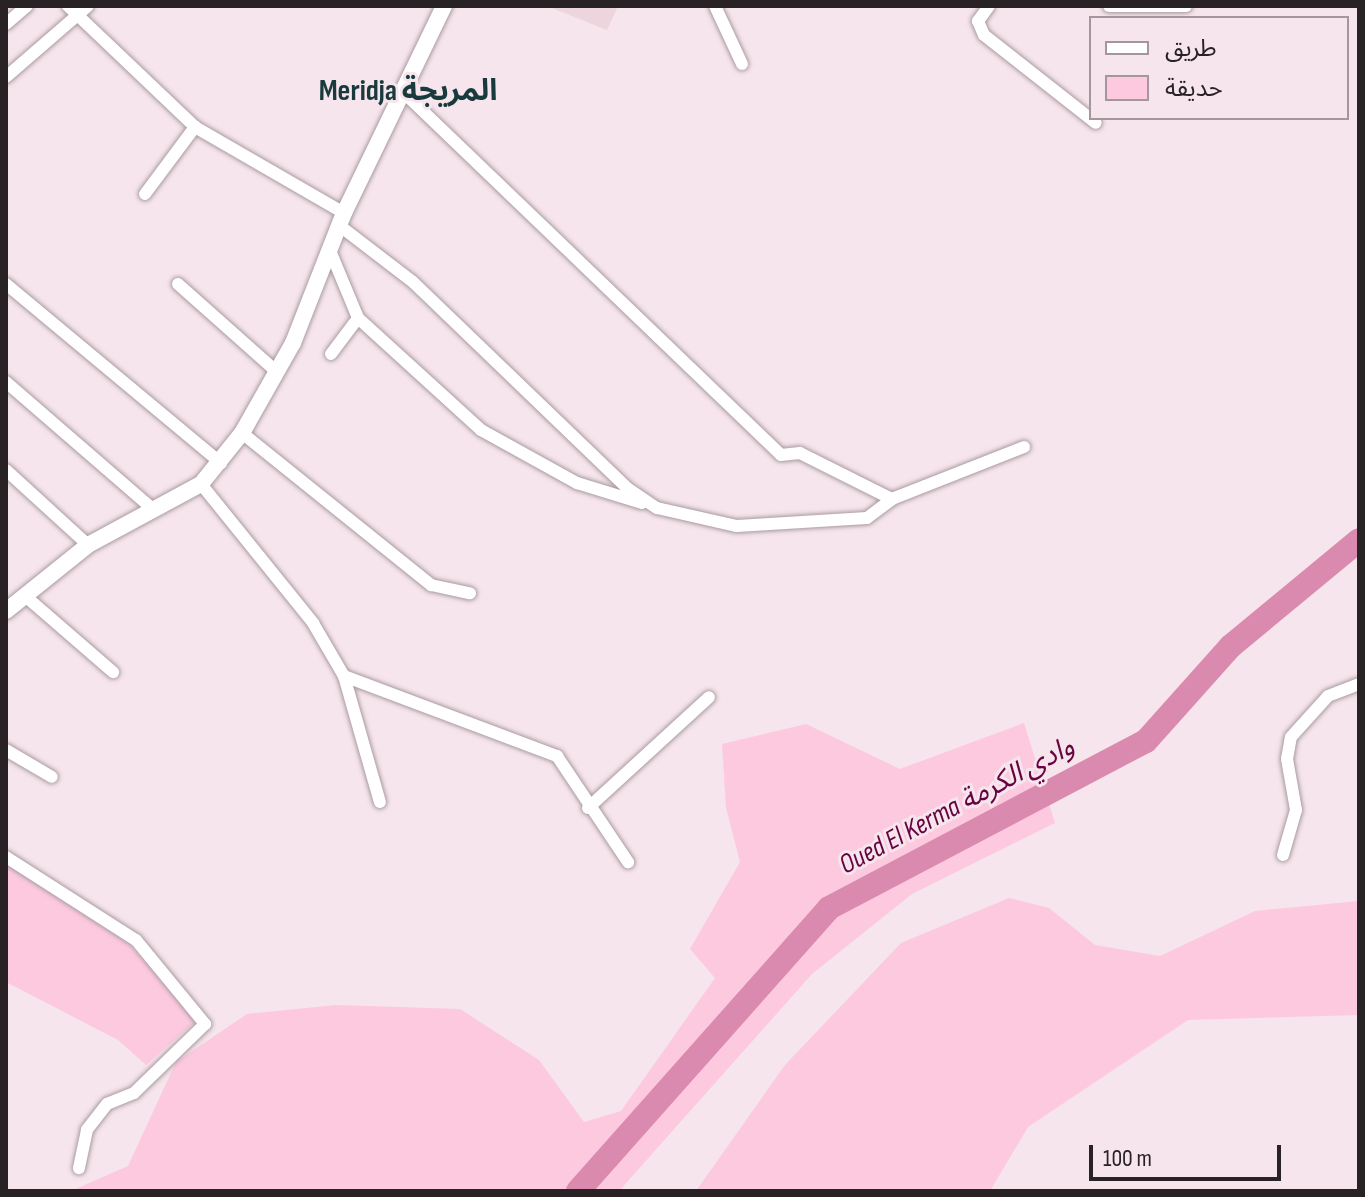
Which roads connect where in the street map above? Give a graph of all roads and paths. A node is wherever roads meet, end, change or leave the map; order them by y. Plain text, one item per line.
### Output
1 (27, 6) edge
2 (68, 6) edge
3 (444, 6) edge
4 (715, 6) edge
5 (989, 6) edge
6 (1109, 6) edge
7 (1186, 6) edge
8 (84, 10) edge
9 (6, 24) edge
10 (742, 64) dead end
11 (6, 77) edge
12 (402, 91) junction
13 (1089, 118) edge
14 (1092, 120) edge
15 (1096, 123) dead end
16 (195, 127) junction
17 (145, 194) dead end
18 (342, 220) junction
19 (331, 253) junction
20 (6, 284) edge
21 (178, 284) dead end
22 (358, 318) junction
23 (331, 354) dead end
24 (277, 372) junction
25 (6, 382) edge
26 (242, 433) junction
27 (1024, 447) dead end
28 (221, 463) junction
29 (6, 470) edge
30 (201, 484) junction
31 (892, 499) junction
32 (657, 508) junction
33 (154, 510) junction
34 (88, 545) junction
35 (470, 593) dead end
36 (24, 595) junction
37 (6, 611) edge
38 (113, 672) dead end
39 (344, 676) junction
40 (1359, 684) edge
41 (709, 697) dead end
42 (6, 750) edge
43 (52, 777) dead end
44 (380, 802) dead end
45 (588, 808) junction
46 (1283, 855) dead end
47 (6, 857) edge
48 (628, 862) dead end
49 (79, 1168) dead end

1 - 9 street
2 - 8 street
3 - 12 street
4 - 10 street
5 - 13 street
6 - 7 street
8 - 11 street
8 - 16 street
12 - 18 street
12 - 31 street
14 - 15 street
16 - 17 street
16 - 18 street
18 - 19 street
18 - 32 street
19 - 22 street
19 - 24 street
20 - 28 street
21 - 24 street
22 - 23 street
22 - 32 street
24 - 26 street
25 - 33 street
26 - 28 street
26 - 35 street
27 - 31 street
28 - 30 street
29 - 34 street
30 - 33 street
30 - 39 street
31 - 32 street
33 - 34 street
34 - 36 street
36 - 37 street
36 - 38 street
39 - 44 street
39 - 45 street
40 - 46 street
41 - 45 street
42 - 43 street
45 - 48 street
47 - 49 street

